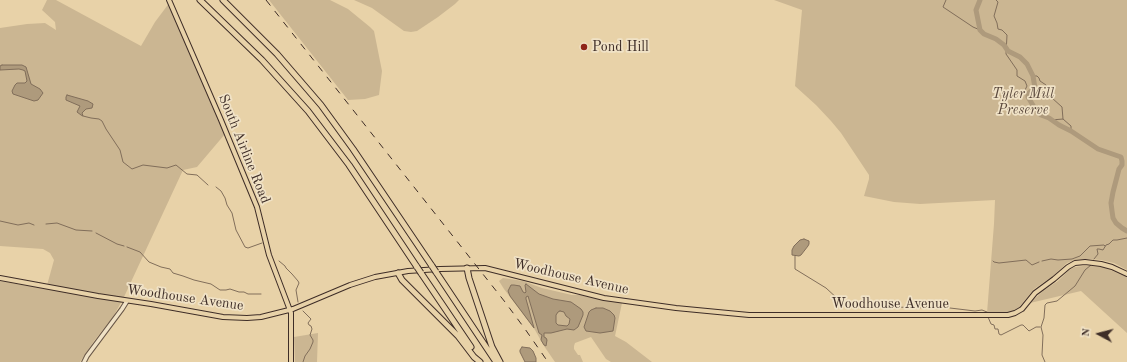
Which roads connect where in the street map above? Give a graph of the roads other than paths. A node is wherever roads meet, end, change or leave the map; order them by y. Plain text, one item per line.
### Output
1 (169, 0) edge
2 (200, 0) edge
3 (223, 0) edge
4 (467, 268) junction
5 (398, 273) junction
6 (1127, 274) edge
7 (0, 278) edge
8 (126, 300) junction
9 (290, 310) junction
10 (84, 362) edge
11 (291, 362) edge
12 (480, 362) edge
13 (496, 362) edge
14 (500, 362) edge

1 - 9 main road, South Airline Road
2 - 12 highway, bridge
3 - 13 highway, bridge
4 - 5 main road, Woodhouse Avenue
4 - 6 main road, Woodhouse Avenue
4 - 14 highway
5 - 9 main road, Woodhouse Avenue
5 - 12 highway
7 - 8 main road, Woodhouse Avenue
8 - 9 main road, Woodhouse Avenue
8 - 10 street
9 - 11 main road, South Airline Road

